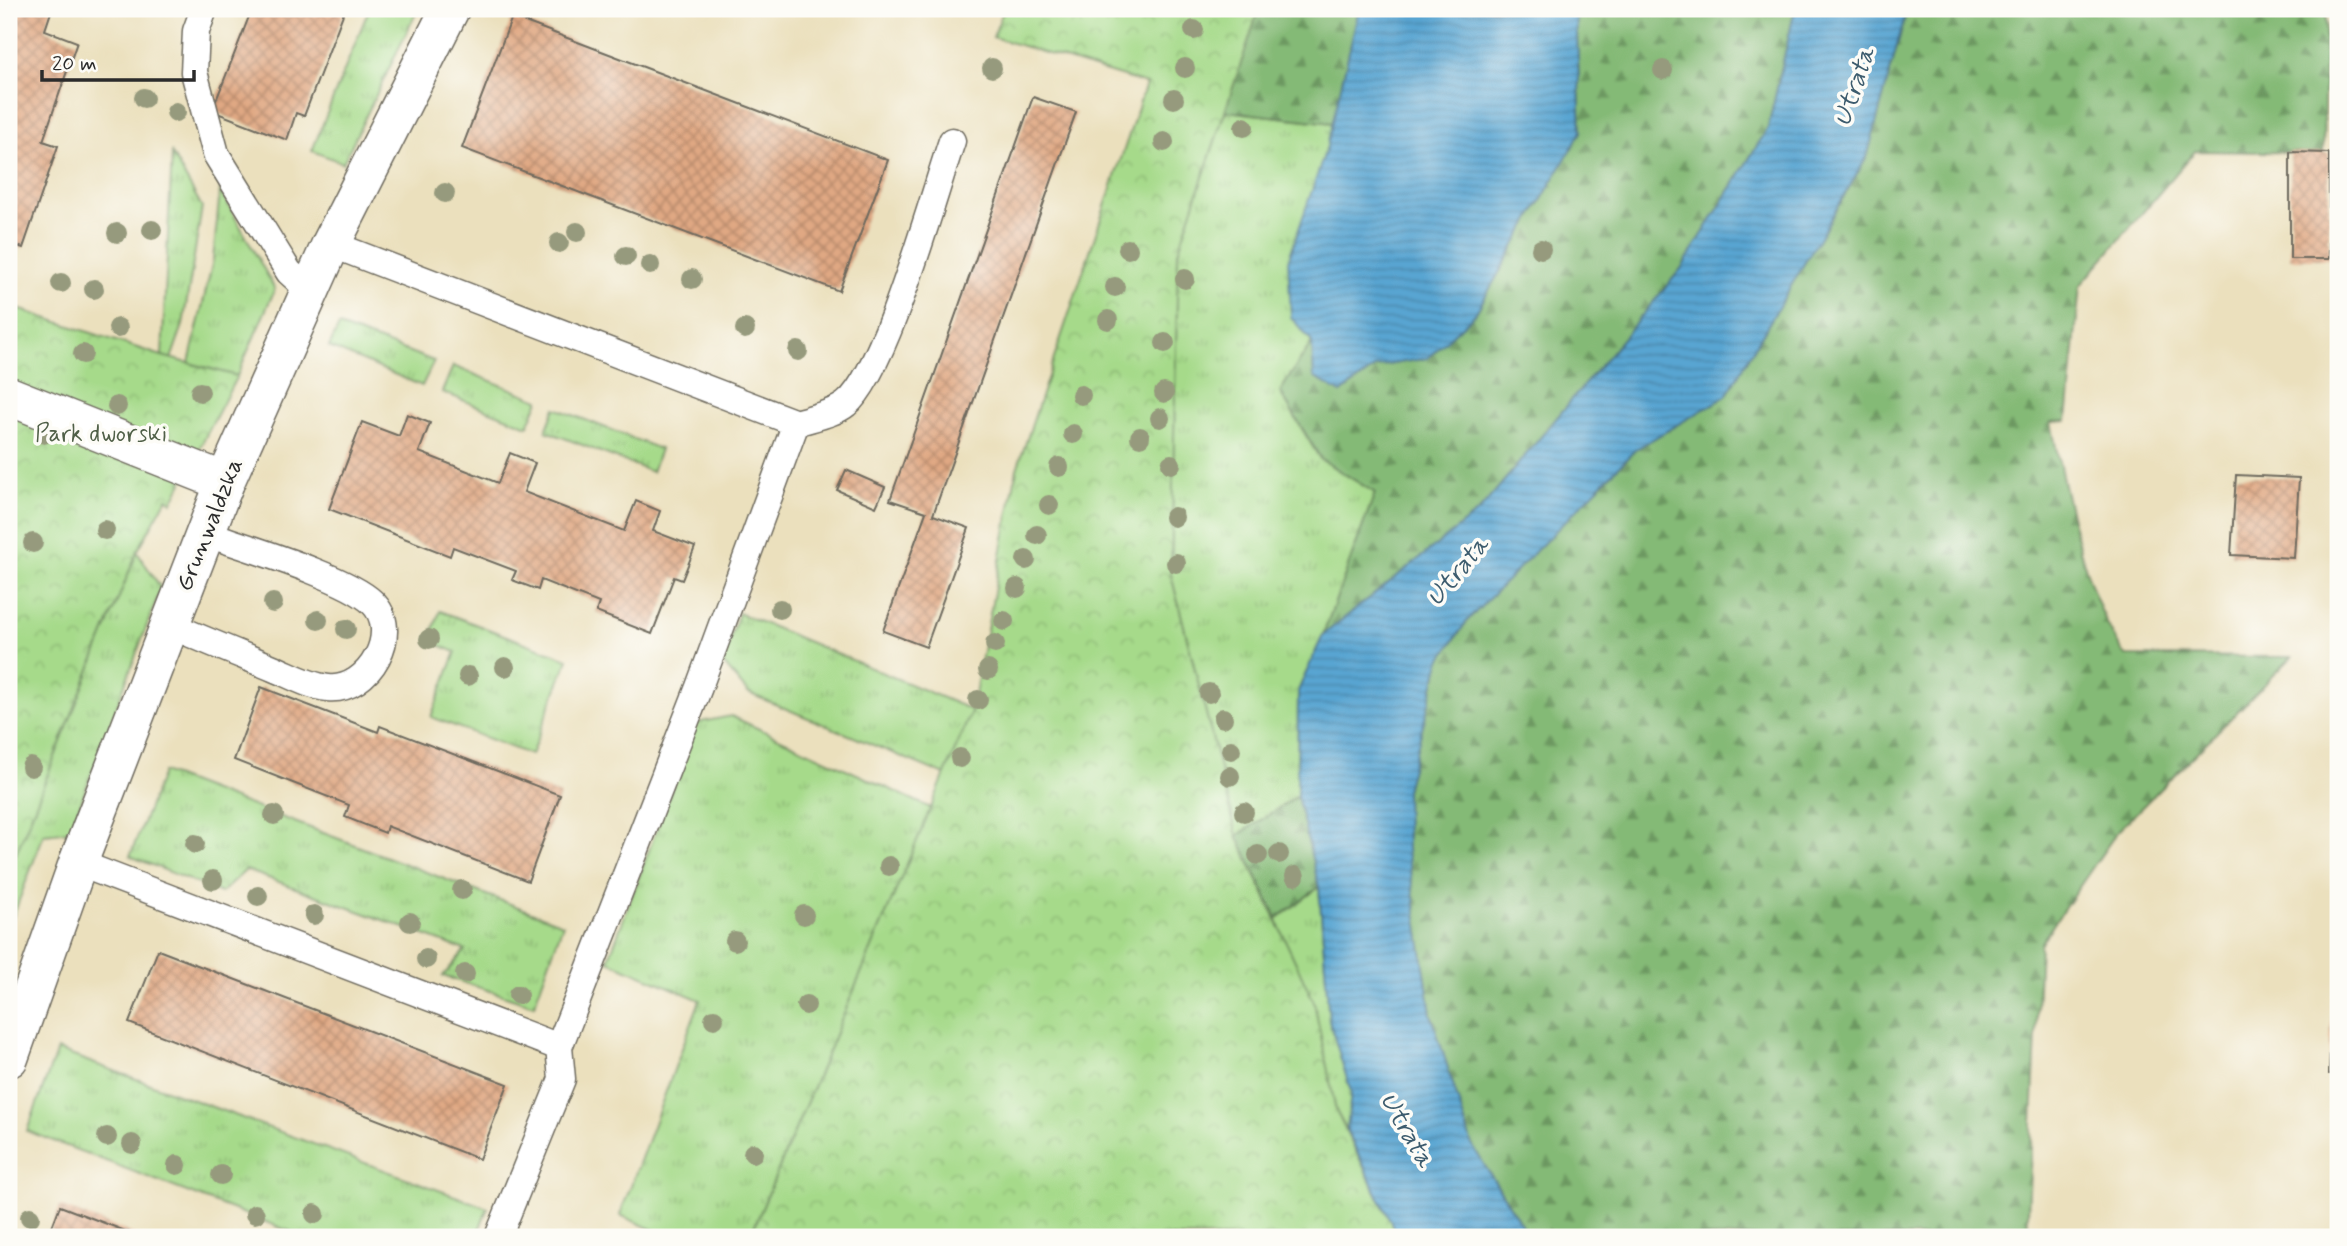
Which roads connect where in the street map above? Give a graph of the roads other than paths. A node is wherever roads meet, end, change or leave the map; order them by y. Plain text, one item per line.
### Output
1 (204, 9) edge
2 (450, 9) edge
3 (951, 141) dead end
4 (331, 244) junction
5 (310, 291) junction
6 (9, 396) edge
7 (796, 423) junction
8 (225, 482) junction
9 (205, 533) junction
10 (170, 625) junction
11 (78, 863) junction
12 (559, 1047) junction
13 (9, 1058) edge
14 (498, 1237) edge

1 - 5 lane
2 - 4 street, Grunwaldzka
3 - 7 lane
4 - 5 street, Grunwaldzka
4 - 7 lane
5 - 8 street, Grunwaldzka
6 - 8 street
7 - 12 lane
8 - 9 street, Grunwaldzka
9 - 10 street, Grunwaldzka
9 - 10 lane
10 - 11 street, Grunwaldzka
11 - 12 lane
11 - 13 street, Grunwaldzka
12 - 14 lane

